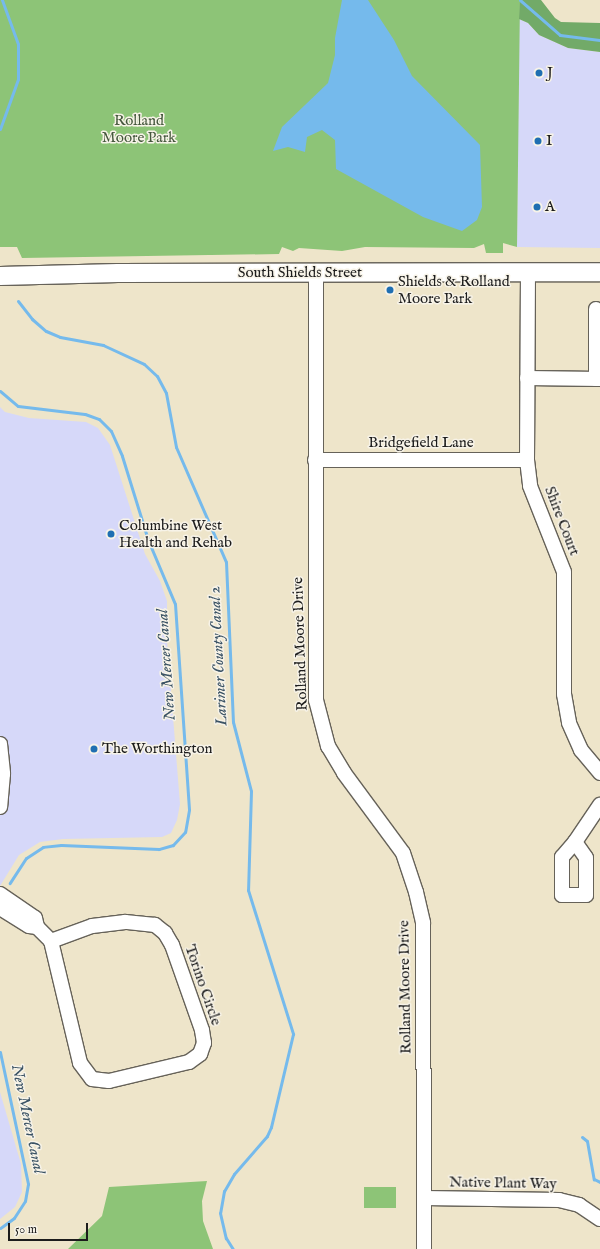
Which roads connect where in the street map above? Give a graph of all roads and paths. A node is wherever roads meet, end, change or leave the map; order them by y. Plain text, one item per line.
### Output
1 (528, 271) junction
2 (600, 272) edge
3 (316, 273) junction
4 (0, 276) edge
5 (596, 309) dead end
6 (527, 378) junction
7 (598, 379) edge
8 (315, 460) junction
9 (527, 460) junction
10 (0, 744) edge
11 (600, 773) edge
12 (600, 805) edge
13 (0, 807) edge
14 (575, 842) dead end
15 (0, 894) edge
16 (0, 908) edge
17 (37, 927) junction
18 (51, 941) junction
19 (424, 1198) junction
20 (600, 1220) edge
21 (424, 1249) edge

1 - 2 main road, South Shields Street
1 - 3 main road, South Shields Street
1 - 6 street, Shire Court
3 - 4 main road, South Shields Street
3 - 8 street, Rolland Moore Drive
5 - 7 street
6 - 7 street
6 - 9 street, Shire Court
8 - 9 street, Bridgefield Lane
8 - 19 street, Rolland Moore Drive
9 - 11 street, Shire Court
10 - 13 street
12 - 14 street
15 - 17 street
16 - 17 street
17 - 18 street
18 - 18 street, Torino Circle
19 - 20 street, Native Plant Way
19 - 21 street, Rolland Moore Drive

